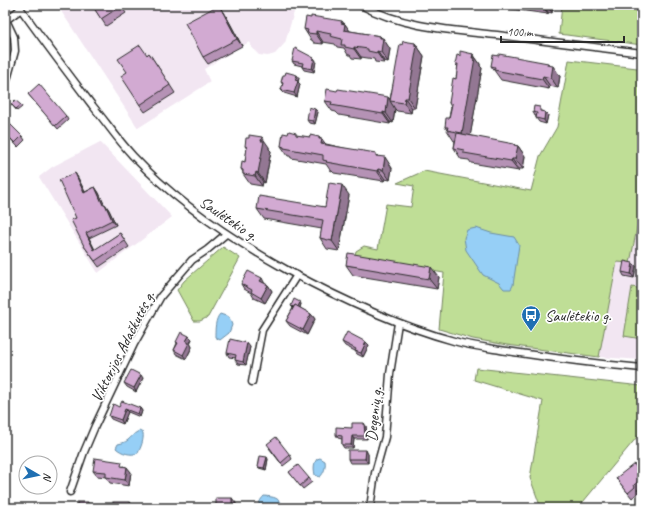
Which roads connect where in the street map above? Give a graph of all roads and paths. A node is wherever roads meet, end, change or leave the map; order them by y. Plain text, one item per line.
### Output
1 (360, 5) edge
2 (20, 7) edge
3 (642, 53) edge
4 (5, 87) edge
5 (226, 234) junction
6 (297, 275) junction
7 (398, 323) junction
8 (642, 368) edge
9 (252, 382) dead end
10 (70, 492) dead end
11 (370, 508) edge

1 - 3 street
2 - 4 street
2 - 5 street, Saulėtekio g.
5 - 6 street, Saulėtekio g.
5 - 10 street, Viktorijos Adačkutės g.
6 - 7 street, Saulėtekio g.
6 - 9 street
7 - 8 street, Saulėtekio g.
7 - 11 street, Degenių g.

